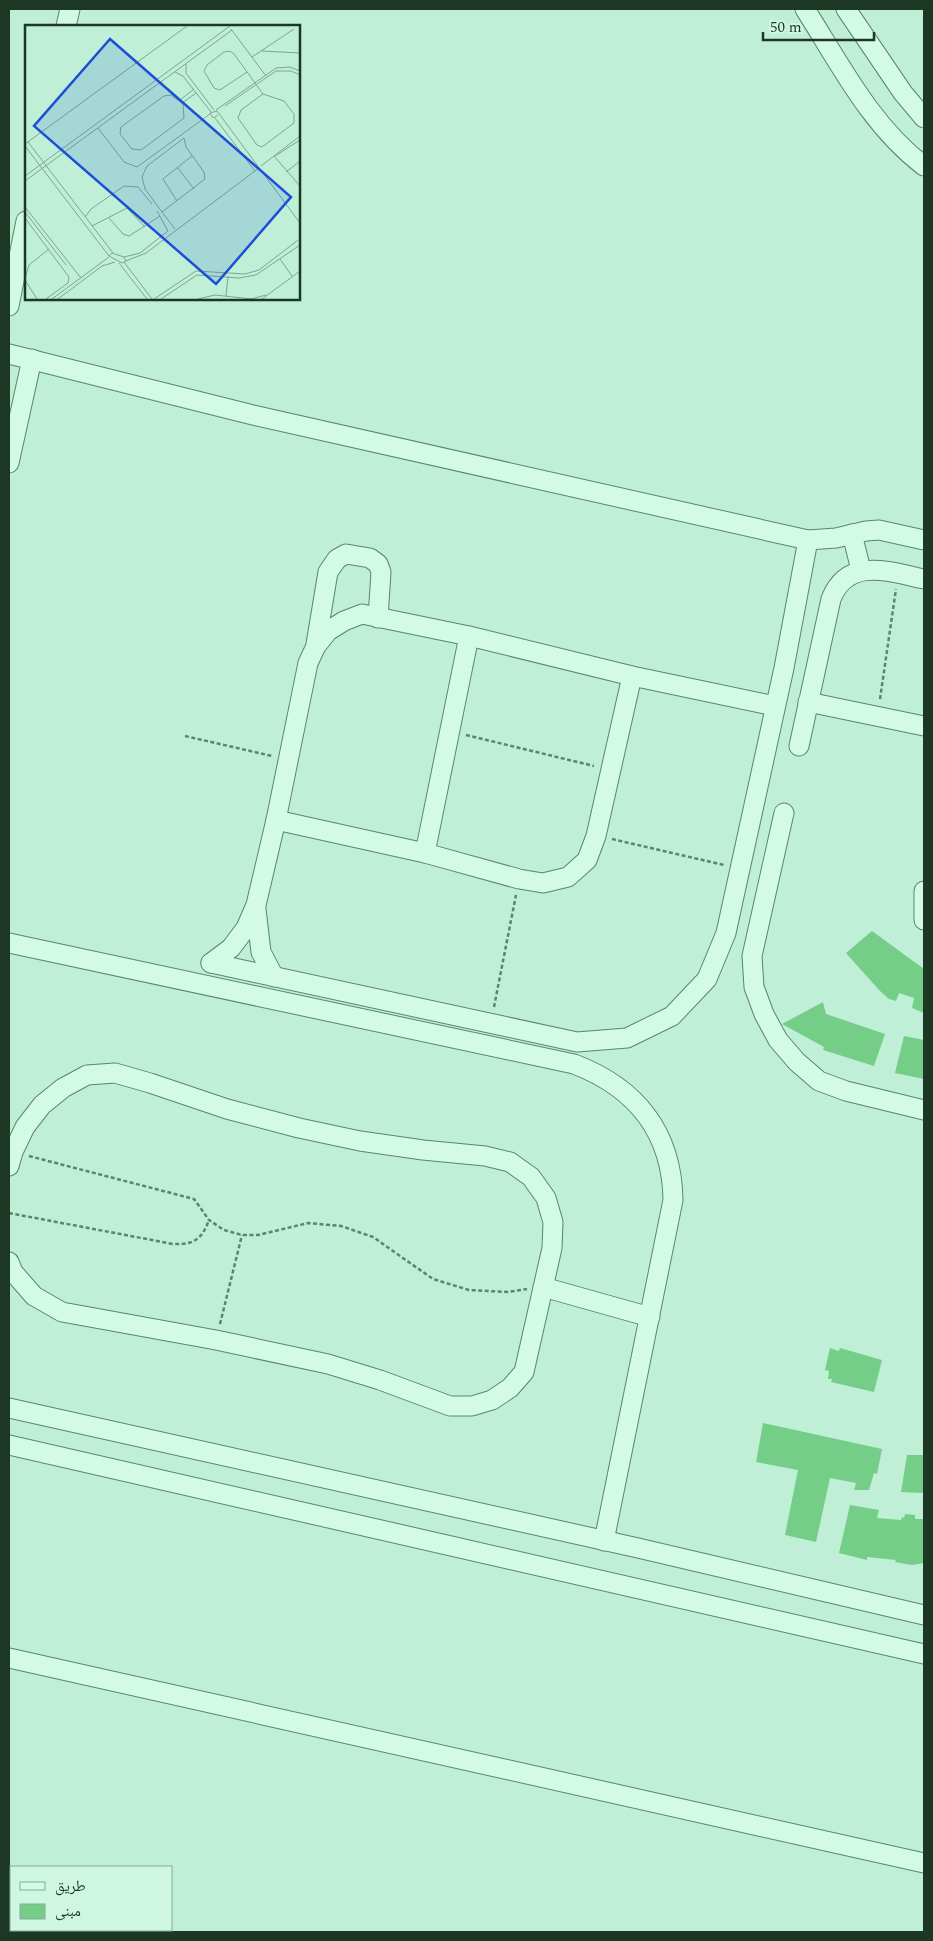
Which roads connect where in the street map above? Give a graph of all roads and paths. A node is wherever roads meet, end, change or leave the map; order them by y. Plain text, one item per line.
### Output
1 (70, 9) edge
2 (805, 9) edge
3 (846, 9) edge
4 (66, 25) edge
5 (924, 118) edge
6 (924, 166) edge
7 (25, 226) edge
8 (9, 306) edge
9 (9, 354) edge
10 (32, 359) junction
11 (9, 463) edge
12 (852, 534) junction
13 (808, 540) junction
14 (924, 540) edge
15 (861, 570) junction
16 (898, 573) junction
17 (924, 579) edge
18 (378, 618) junction
19 (469, 636) junction
20 (316, 646) junction
21 (632, 676) junction
22 (808, 702) junction
23 (775, 706) junction
24 (877, 716) junction
25 (924, 726) edge
26 (450, 732) junction
27 (186, 736) dead end
28 (798, 746) dead end
29 (288, 760) junction
30 (611, 769) junction
31 (784, 813) dead end
32 (276, 820) junction
33 (596, 836) junction
34 (425, 854) junction
35 (740, 869) junction
36 (519, 879) junction
37 (924, 891) edge
38 (256, 905) junction
39 (924, 920) edge
40 (9, 943) edge
41 (274, 977) junction
42 (491, 1023) junction
43 (924, 1110) edge
44 (11, 1159) edge
45 (9, 1213) edge
46 (209, 1220) junction
47 (242, 1235) junction
48 (9, 1262) edge
49 (543, 1287) junction
50 (650, 1318) junction
51 (216, 1340) junction
52 (9, 1408) edge
53 (9, 1446) edge
54 (604, 1541) junction
55 (924, 1615) edge
56 (924, 1654) edge
57 (9, 1658) edge
58 (924, 1863) edge

1 - 4 street
2 - 6 street
3 - 5 street
7 - 8 street
9 - 10 street
10 - 11 street
10 - 13 street
12 - 13 street
12 - 14 street
12 - 15 street
13 - 23 street
15 - 16 street
15 - 22 street
16 - 17 street
16 - 24 path
18 - 19 street
18 - 20 street
18 - 20 street
19 - 21 street
19 - 26 street
20 - 29 street
21 - 23 street
21 - 30 street
22 - 24 street
22 - 28 street
23 - 35 street
24 - 25 street
26 - 30 path
26 - 34 street
27 - 29 path
29 - 32 street
30 - 33 street
31 - 43 street
32 - 34 street
32 - 38 street
33 - 35 path
33 - 36 street
34 - 36 street
35 - 42 street
36 - 42 path
37 - 39 street
38 - 41 street
38 - 41 street
40 - 50 street
41 - 42 street
44 - 46 path
44 - 49 street
45 - 46 path
46 - 47 path
47 - 49 path
47 - 51 path
48 - 51 street
49 - 50 street
49 - 51 street
50 - 54 street
52 - 54 street
53 - 56 street
54 - 55 street
57 - 58 street

